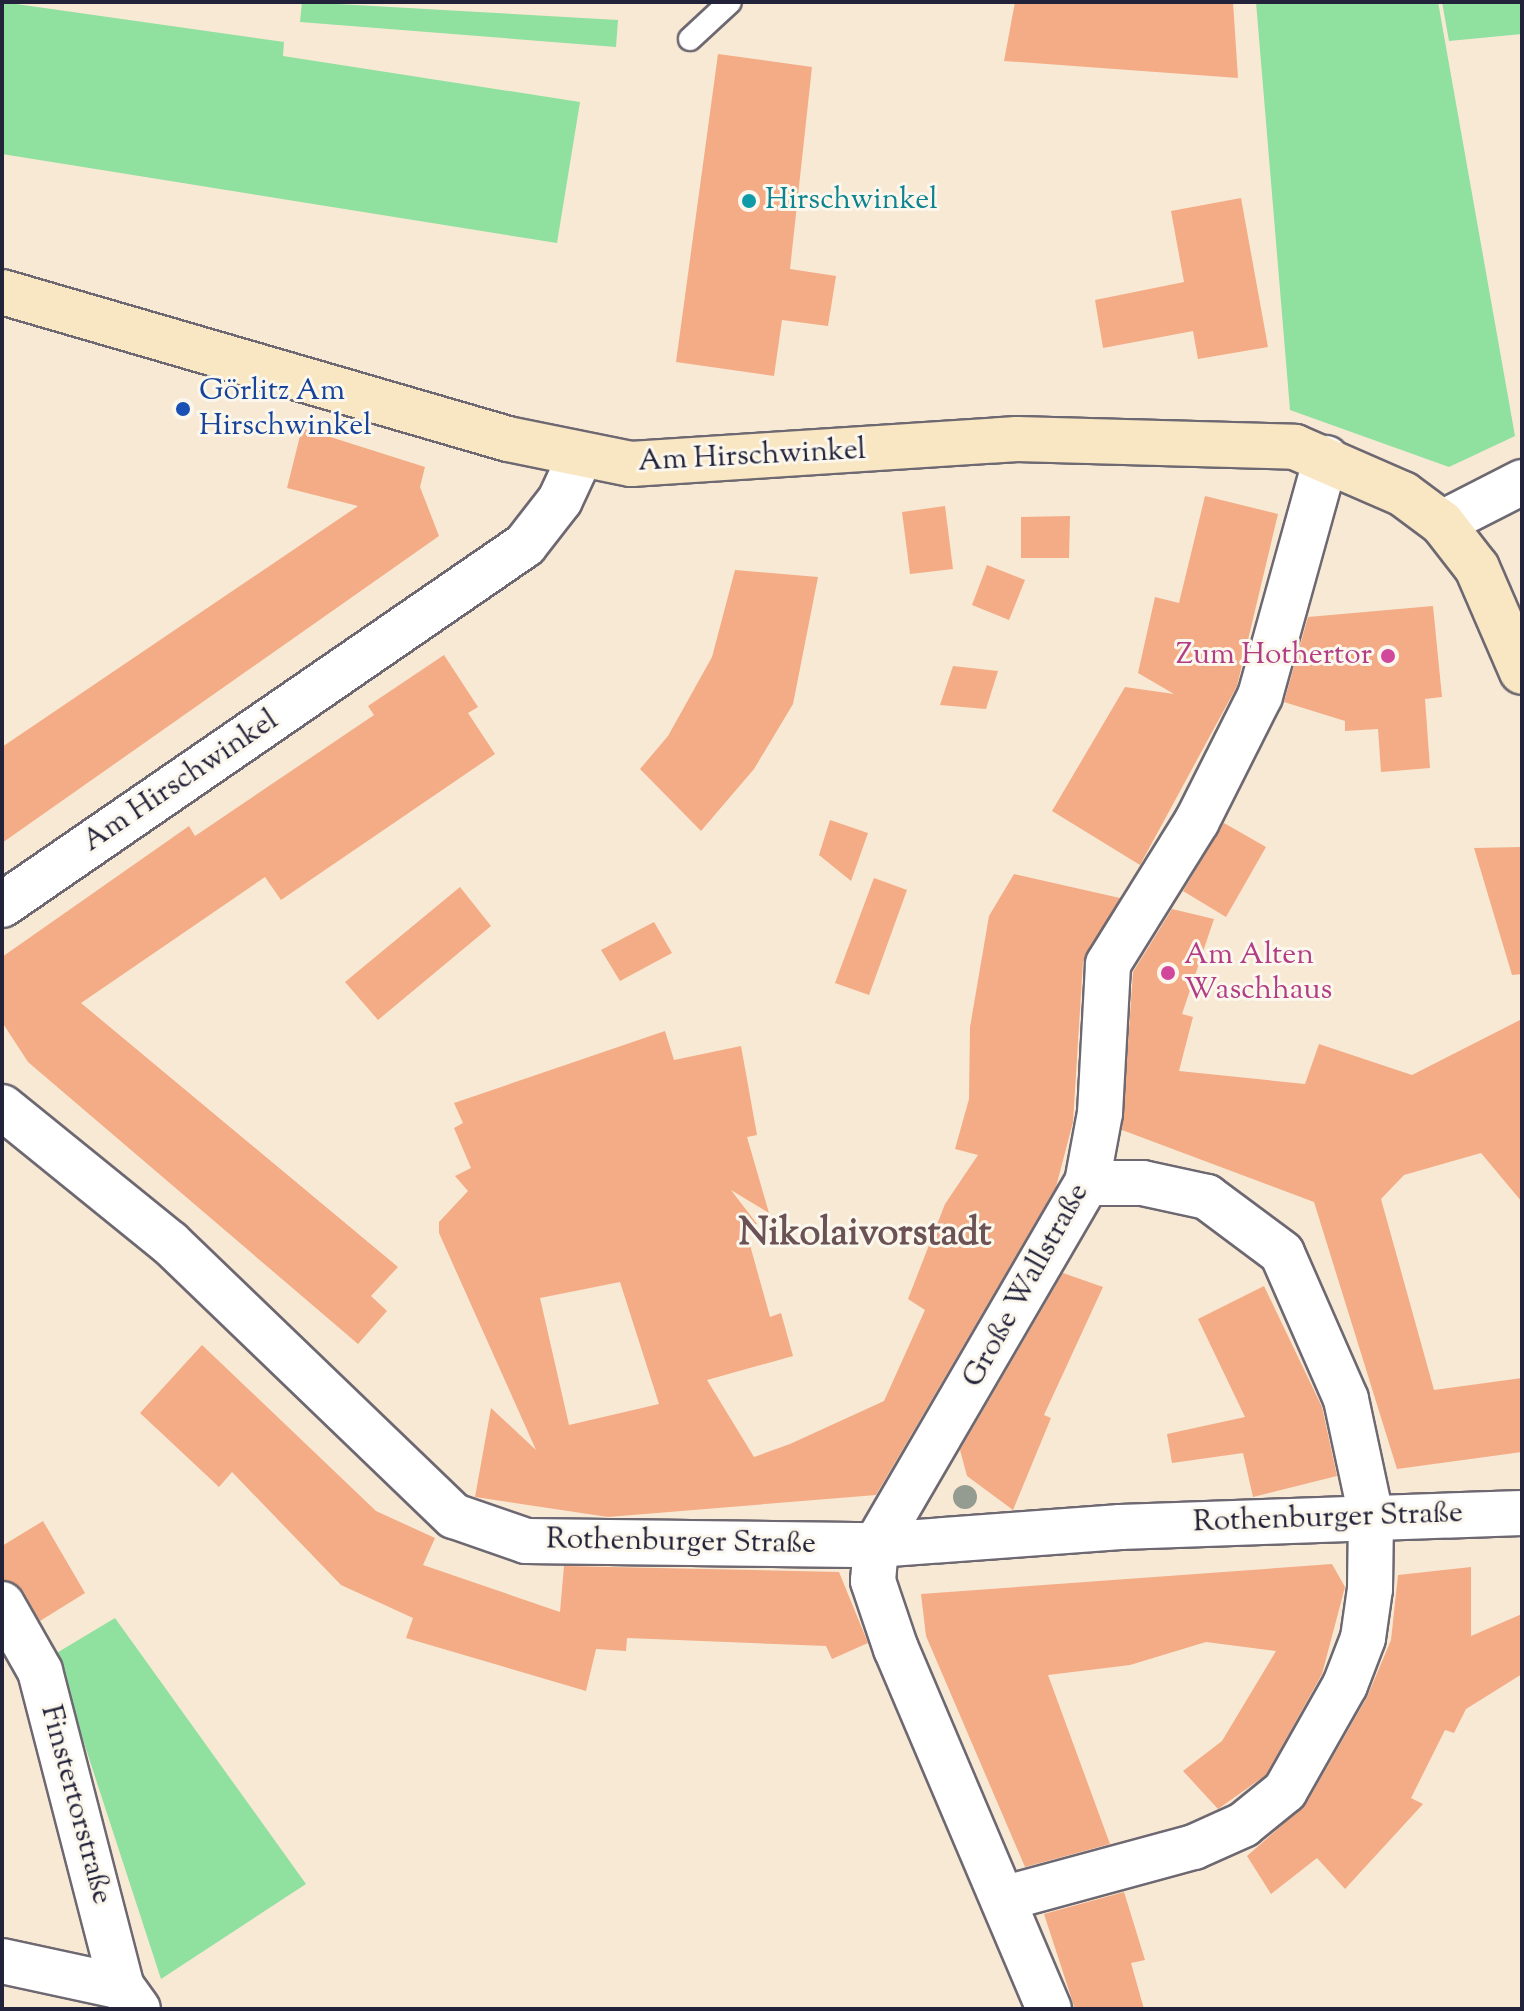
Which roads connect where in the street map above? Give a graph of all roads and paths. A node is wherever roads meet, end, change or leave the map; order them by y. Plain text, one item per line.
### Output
1 (730, 2) edge
2 (690, 39) dead end
3 (2, 292) edge
4 (580, 457) junction
5 (1326, 458) junction
6 (1522, 482) edge
7 (1442, 523) junction
8 (1522, 672) edge
9 (2, 905) edge
10 (2, 1107) edge
11 (1087, 1183) junction
12 (1522, 1513) edge
13 (1371, 1516) junction
14 (876, 1545) junction
15 (2, 1604) edge
16 (1006, 1898) junction
17 (2, 1961) edge
18 (130, 1998) edge
19 (1049, 2009) edge

1 - 2 lane
3 - 4 street
4 - 5 street, Am Hirschwinkel
4 - 9 street, Am Hirschwinkel
5 - 7 street, Am Hirschwinkel
5 - 11 street, Große Wallstraße
6 - 7 street
7 - 8 street, Am Hirschwinkel
10 - 14 street, Rothenburger Straße
11 - 13 street
11 - 14 street, Große Wallstraße
12 - 13 street, Rothenburger Straße
13 - 14 street, Rothenburger Straße
13 - 16 street
14 - 16 street, Große Wallstraße
15 - 18 street, Finstertorstraße
16 - 19 street, Große Wallstraße
17 - 18 street

